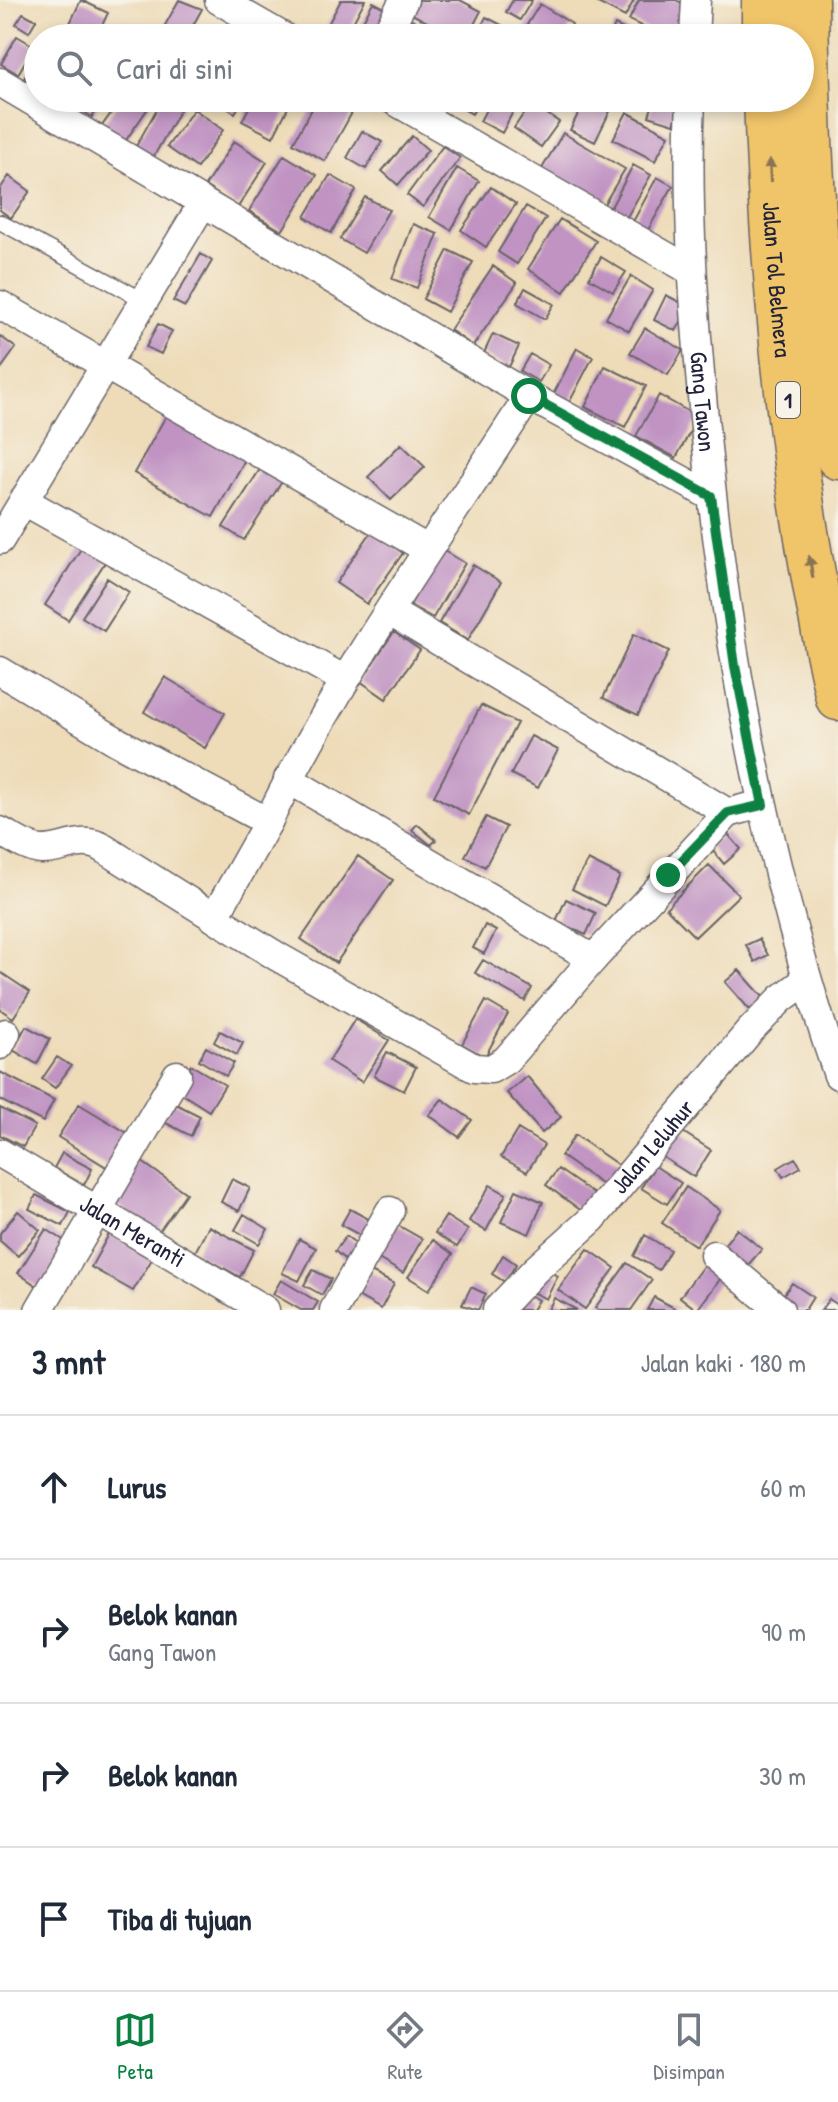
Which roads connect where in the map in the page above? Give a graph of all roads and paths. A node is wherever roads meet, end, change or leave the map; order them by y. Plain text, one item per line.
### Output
1 (219, 0) edge
2 (404, 0) edge
3 (696, 0) edge
4 (764, 0) edge
5 (806, 0) edge
6 (261, 24) edge
7 (391, 24) edge
8 (695, 24) edge
9 (764, 24) edge
10 (807, 24) edge
11 (0, 82) edge
12 (24, 96) edge
13 (50, 112) edge
14 (414, 112) edge
15 (691, 112) edge
16 (767, 112) edge
17 (809, 112) edge
18 (203, 203) junction
19 (0, 222) edge
20 (690, 270) junction
21 (143, 300) junction
22 (0, 305) edge
23 (103, 365) junction
24 (529, 396) junction
25 (838, 457) edge
26 (711, 496) junction
27 (24, 501) junction
28 (0, 540) edge
29 (427, 549) junction
30 (390, 612) junction
31 (0, 671) edge
32 (345, 680) junction
33 (838, 698) edge
34 (288, 779) junction
35 (763, 805) junction
36 (728, 813) junction
37 (268, 822) junction
38 (0, 831) edge
39 (214, 918) junction
40 (593, 959) junction
41 (805, 981) junction
42 (177, 1075) dead end
43 (838, 1075) edge
44 (0, 1153) edge
45 (100, 1211) junction
46 (390, 1211) dead end
47 (714, 1255) dead end
48 (39, 1310) edge
49 (265, 1310) edge
50 (334, 1310) edge
51 (497, 1310) edge
52 (780, 1310) edge

1 - 6 street
2 - 7 street
3 - 8 street
4 - 9 highway
5 - 10 highway, Jalan Tol Belmera / 1
11 - 12 street
13 - 18 street
14 - 20 street
15 - 20 street, Gang Tawon
33 -> 16 highway, Jalan Tol Belmera / 1
17 - 25 highway, Jalan Tol Belmera / 1
18 - 21 street
18 - 24 street
19 - 21 lane
20 - 26 street, Gang Tawon
21 - 23 street
22 - 23 street
23 - 27 street
23 - 29 street
24 - 26 street
24 - 29 street
26 - 35 street, Gang Tawon
27 - 28 street
27 - 32 street
29 - 30 street
30 - 32 street
30 - 36 street
31 - 37 street
32 - 34 street
34 - 37 street
34 - 40 street
35 - 36 street
35 - 41 street, Gang Tawon
36 - 40 street
37 - 39 street
38 - 39 street
39 - 40 street
41 - 43 street, Gang Tawon
41 - 51 street, Jalan Leluhur
42 - 45 street
44 - 45 street, Jalan Meranti
45 - 48 street
45 - 49 street, Jalan Meranti
46 - 50 street
47 - 52 street

